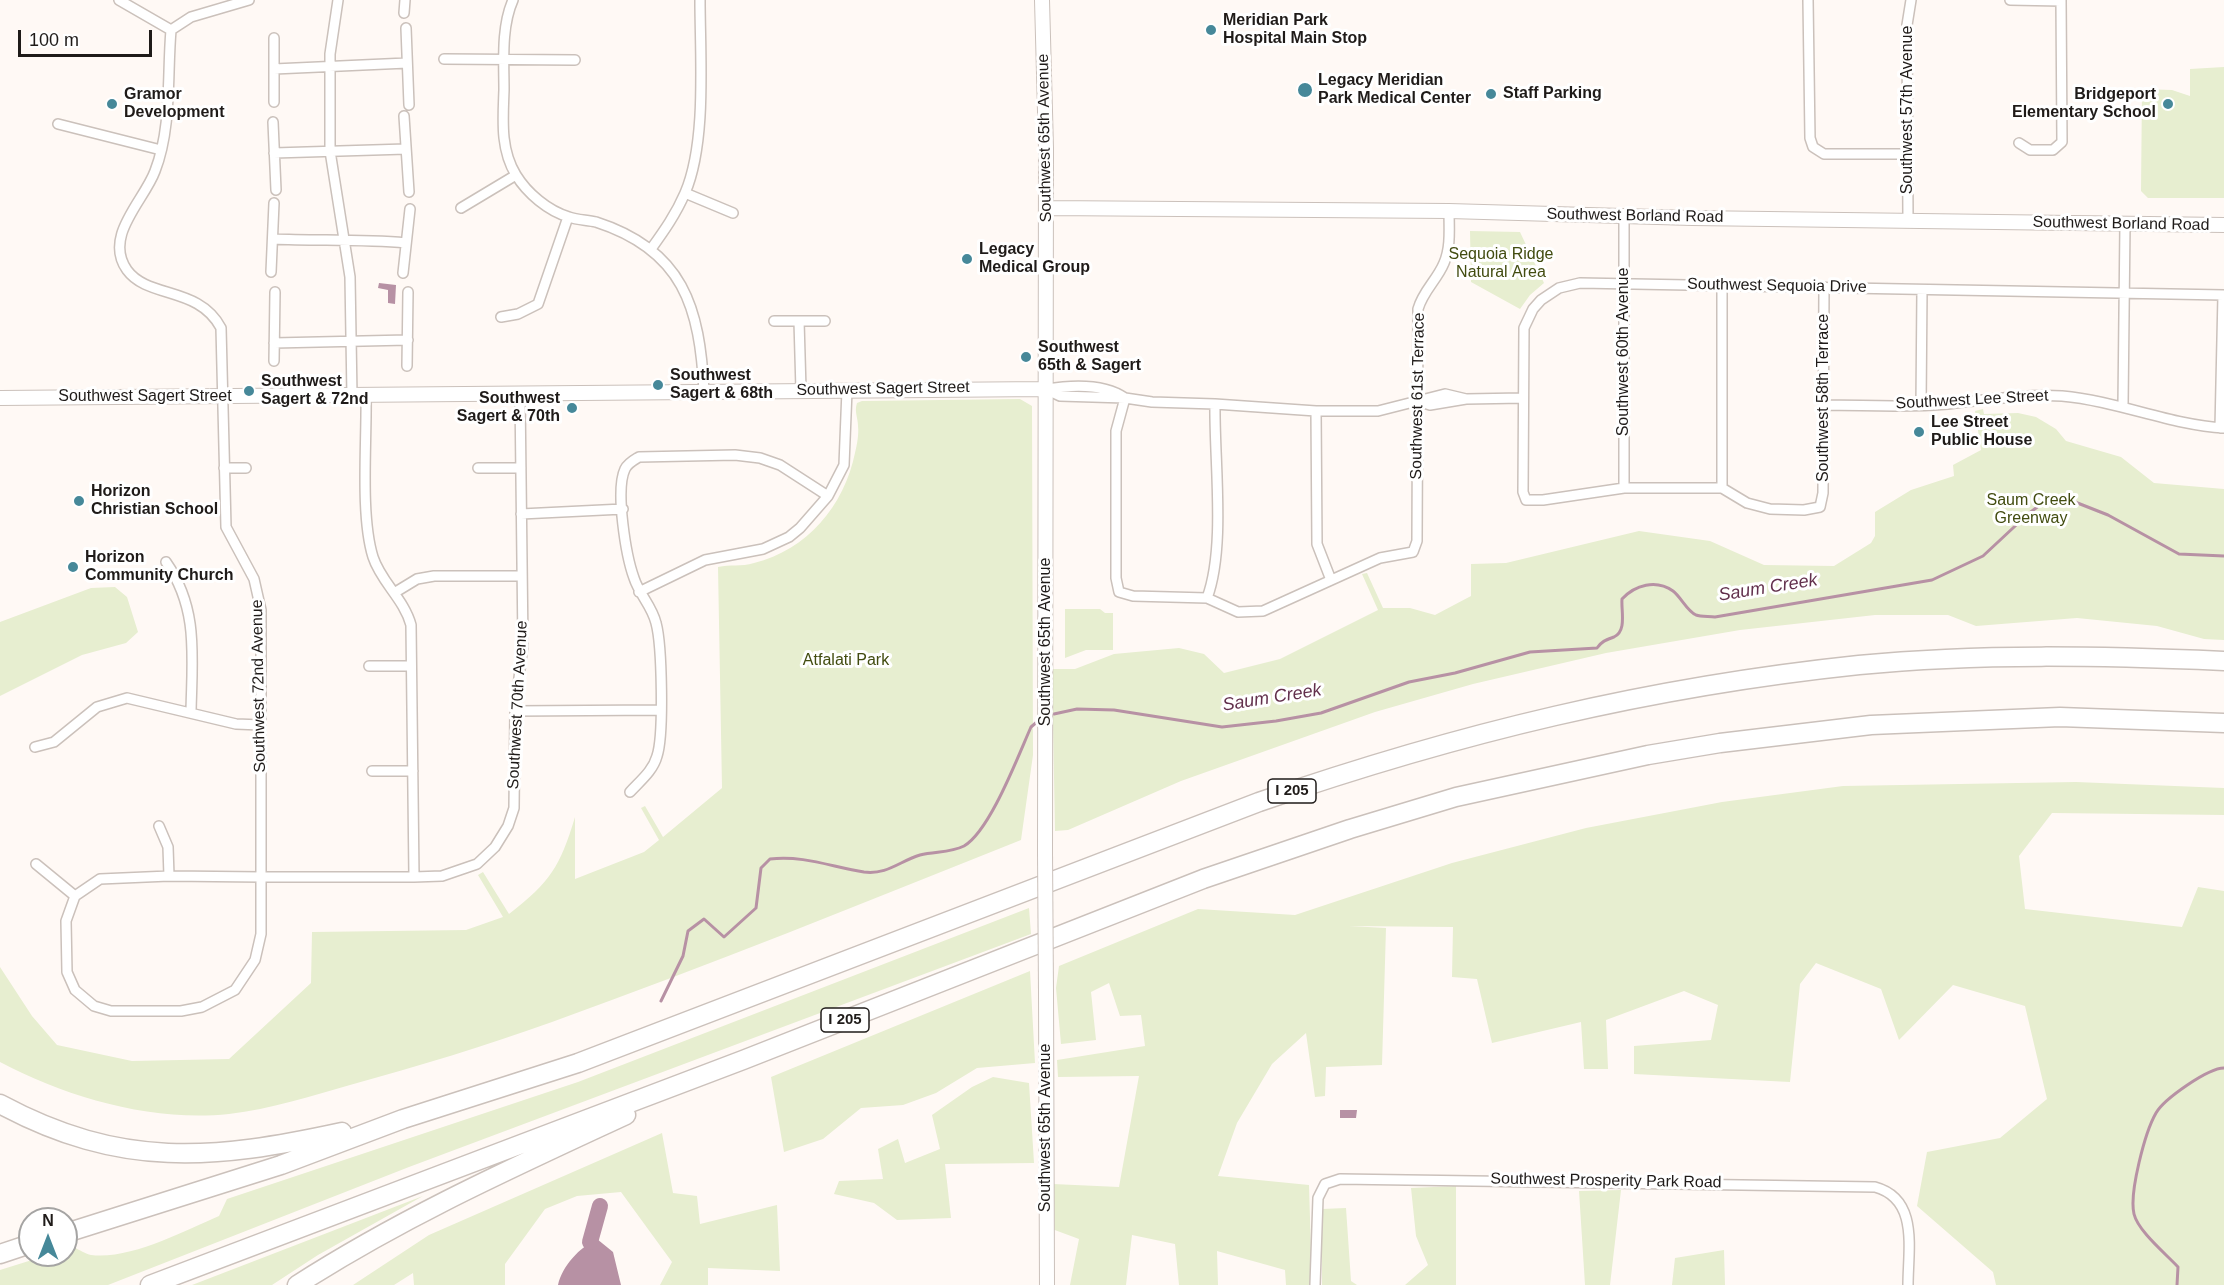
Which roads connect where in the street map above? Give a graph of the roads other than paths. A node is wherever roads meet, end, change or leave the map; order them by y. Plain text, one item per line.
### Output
1 (119, 0) edge
2 (249, 0) edge
3 (338, 0) edge
4 (405, 0) edge
5 (513, 0) edge
6 (700, 0) edge
7 (1042, 0) edge
8 (1808, 0) edge
9 (1911, 0) edge
10 (2010, 0) edge
11 (2061, 0) edge
12 (404, 13) dead end
13 (406, 28) dead end
14 (171, 30) junction
15 (274, 38) dead end
16 (444, 59) dead end
17 (504, 60) junction
18 (575, 60) dead end
19 (407, 63) junction
20 (330, 68) junction
21 (274, 69) junction
22 (274, 102) dead end
23 (409, 105) dead end
24 (404, 116) dead end
25 (273, 122) dead end
26 (58, 124) dead end
27 (2019, 143) dead end
28 (406, 149) junction
29 (161, 150) junction
30 (330, 151) junction
31 (274, 153) junction
32 (1906, 154) junction
33 (516, 175) junction
34 (276, 190) dead end
35 (409, 192) dead end
36 (685, 193) junction
37 (274, 203) dead end
38 (461, 208) dead end
39 (1046, 208) junction
40 (410, 209) dead end
41 (1449, 211) junction
42 (733, 213) dead end
43 (1624, 216) junction
44 (568, 217) junction
45 (1908, 221) junction
46 (2125, 224) junction
47 (2224, 225) edge
48 (273, 239) junction
49 (345, 240) junction
50 (406, 243) junction
51 (651, 249) junction
52 (271, 272) dead end
53 (403, 273) dead end
54 (1623, 284) junction
55 (1722, 285) junction
56 (1824, 287) junction
57 (1922, 290) junction
58 (275, 292) dead end
59 (408, 292) dead end
60 (2124, 293) junction
61 (2224, 295) edge
62 (501, 317) dead end
63 (774, 321) dead end
64 (799, 321) junction
65 (825, 321) dead end
66 (408, 340) junction
67 (351, 342) junction
68 (274, 343) junction
69 (274, 361) dead end
70 (407, 366) dead end
71 (1045, 389) junction
72 (801, 390) junction
73 (847, 390) junction
74 (704, 392) junction
75 (520, 394) junction
76 (352, 396) junction
77 (366, 396) junction
78 (224, 397) junction
79 (0, 398) edge
80 (1125, 398) junction
81 (1523, 399) junction
82 (1417, 401) junction
83 (1215, 404) junction
84 (1824, 405) junction
85 (1921, 405) junction
86 (2123, 405) junction
87 (1316, 411) junction
88 (2222, 428) edge
89 (224, 468) junction
90 (246, 468) dead end
91 (478, 468) dead end
92 (521, 468) junction
93 (1624, 488) junction
94 (1722, 488) junction
95 (828, 496) junction
96 (622, 509) junction
97 (521, 514) junction
98 (166, 562) dead end
99 (522, 576) junction
100 (1331, 580) junction
101 (394, 592) junction
102 (639, 592) junction
103 (1207, 598) junction
104 (2224, 661) edge
105 (369, 666) dead end
106 (411, 666) junction
107 (661, 710) junction
108 (515, 711) junction
109 (191, 712) junction
110 (2224, 723) edge
111 (261, 725) junction
112 (35, 747) dead end
113 (372, 771) dead end
114 (413, 771) junction
115 (630, 792) dead end
116 (159, 826) dead end
117 (36, 864) dead end
118 (169, 876) junction
119 (261, 877) junction
120 (414, 877) junction
121 (75, 896) junction
122 (743, 1060) junction
123 (0, 1104) edge
124 (403, 1119) junction
125 (78, 1229) edge
126 (18, 1248) edge
127 (0, 1254) edge
128 (150, 1285) edge
129 (297, 1285) edge
130 (1047, 1285) edge
131 (1315, 1285) edge
132 (1908, 1285) edge

1 - 14 street
2 - 14 street
3 - 20 street
4 - 12 street
5 - 17 street
6 - 36 street
7 - 39 main road, Southwest 65th Avenue
8 - 32 street
9 - 32 street, Southwest 57th Avenue
10 - 11 street
11 - 27 street
13 - 19 street
14 - 29 street, Southwest 72nd Avenue
15 - 21 street
16 - 17 street
17 - 18 street
17 - 33 street
19 - 20 street
19 - 23 street
20 - 21 street
20 - 30 street
21 - 22 street
24 - 28 street
25 - 31 street
26 - 29 street
28 - 30 street
28 - 35 street
29 - 78 street, Southwest 72nd Avenue
30 - 31 street
30 - 49 street
31 - 34 street
32 - 45 street, Southwest 57th Avenue
33 - 38 street
33 - 44 street
36 - 42 street
36 - 51 street
37 - 48 street
39 - 41 main road, Southwest Borland Road
39 - 71 main road, Southwest 65th Avenue
40 - 50 street
41 - 43 main road, Southwest Borland Road
41 - 82 street, Southwest 61st Terrace
43 - 45 main road, Southwest Borland Road
43 - 54 street, Southwest 60th Avenue
44 - 51 street
44 - 62 street
45 - 46 main road, Southwest Borland Road
46 - 47 main road, Southwest Borland Road
46 - 60 street
48 - 49 street
48 - 52 street
49 - 50 street
49 - 67 street
50 - 53 street
51 - 74 street
54 - 55 street, Southwest Sequoia Drive
54 - 81 street, Southwest Sequoia Drive
54 - 93 street, Southwest 60th Avenue
55 - 56 street, Southwest Sequoia Drive
55 - 94 street
56 - 57 street, Southwest Sequoia Drive
56 - 84 street, Southwest 58th Terrace
57 - 60 street, Southwest Sequoia Drive
57 - 85 street
58 - 68 street
59 - 66 street
60 - 61 street, Southwest Sequoia Drive
60 - 86 street
61 - 88 street
63 - 64 street
64 - 65 street
64 - 72 street
66 - 67 street
66 - 70 street
67 - 68 street
67 - 76 street
68 - 69 street
71 - 73 main road, Southwest Sagert Street
71 - 80 street, Southwest Sagert Street
71 - 130 main road, Southwest 65th Avenue, bridge
72 - 73 main road, Southwest Sagert Street
72 - 74 main road, Southwest Sagert Street
73 - 95 street
74 - 75 main road, Southwest Sagert Street
75 - 77 main road, Southwest Sagert Street
75 - 92 street, Southwest 70th Avenue
76 - 77 main road, Southwest Sagert Street
76 - 78 main road, Southwest Sagert Street
77 - 101 street
78 - 79 main road, Southwest Sagert Street
78 - 89 street, Southwest 72nd Avenue
80 - 83 street, Southwest Sagert Street
80 - 103 street
81 - 82 street, Southwest Sagert Street
81 - 93 street, Southwest Sequoia Drive
82 - 87 street, Southwest Sagert Street
82 - 100 street, Southwest 61st Terrace
83 - 87 street, Southwest Sagert Street
83 - 103 street
84 - 85 street, Southwest Lee Street
84 - 94 street, Southwest 58th Terrace
85 - 86 street, Southwest Lee Street
86 - 88 street, Southwest Lee Street
87 - 100 street
89 - 90 street
89 - 111 street, Southwest 72nd Avenue
91 - 92 street
92 - 97 street, Southwest 70th Avenue
93 - 94 street
95 - 96 street
95 - 102 street
96 - 97 street
96 - 102 street
97 - 99 street, Southwest 70th Avenue
98 - 109 street
99 - 101 street
99 - 108 street, Southwest 70th Avenue
100 - 103 street
101 - 106 street
102 - 107 street
104 - 124 highway, I 205
105 - 106 street
106 - 114 street
107 - 108 street
107 - 115 street
108 - 120 street, Southwest 70th Avenue
109 - 111 street
109 - 112 street
110 - 122 highway, I 205
111 - 119 street, Southwest 72nd Avenue
113 - 114 street
114 - 120 street
116 - 118 street
117 - 121 street
118 - 119 street
118 - 121 street
119 - 120 street, Southwest 70th Avenue
119 - 121 street
122 - 128 highway
122 - 129 highway
123 - 124 highway
124 - 125 highway
126 - 127 highway
131 - 132 street, Southwest Prosperity Park Road

